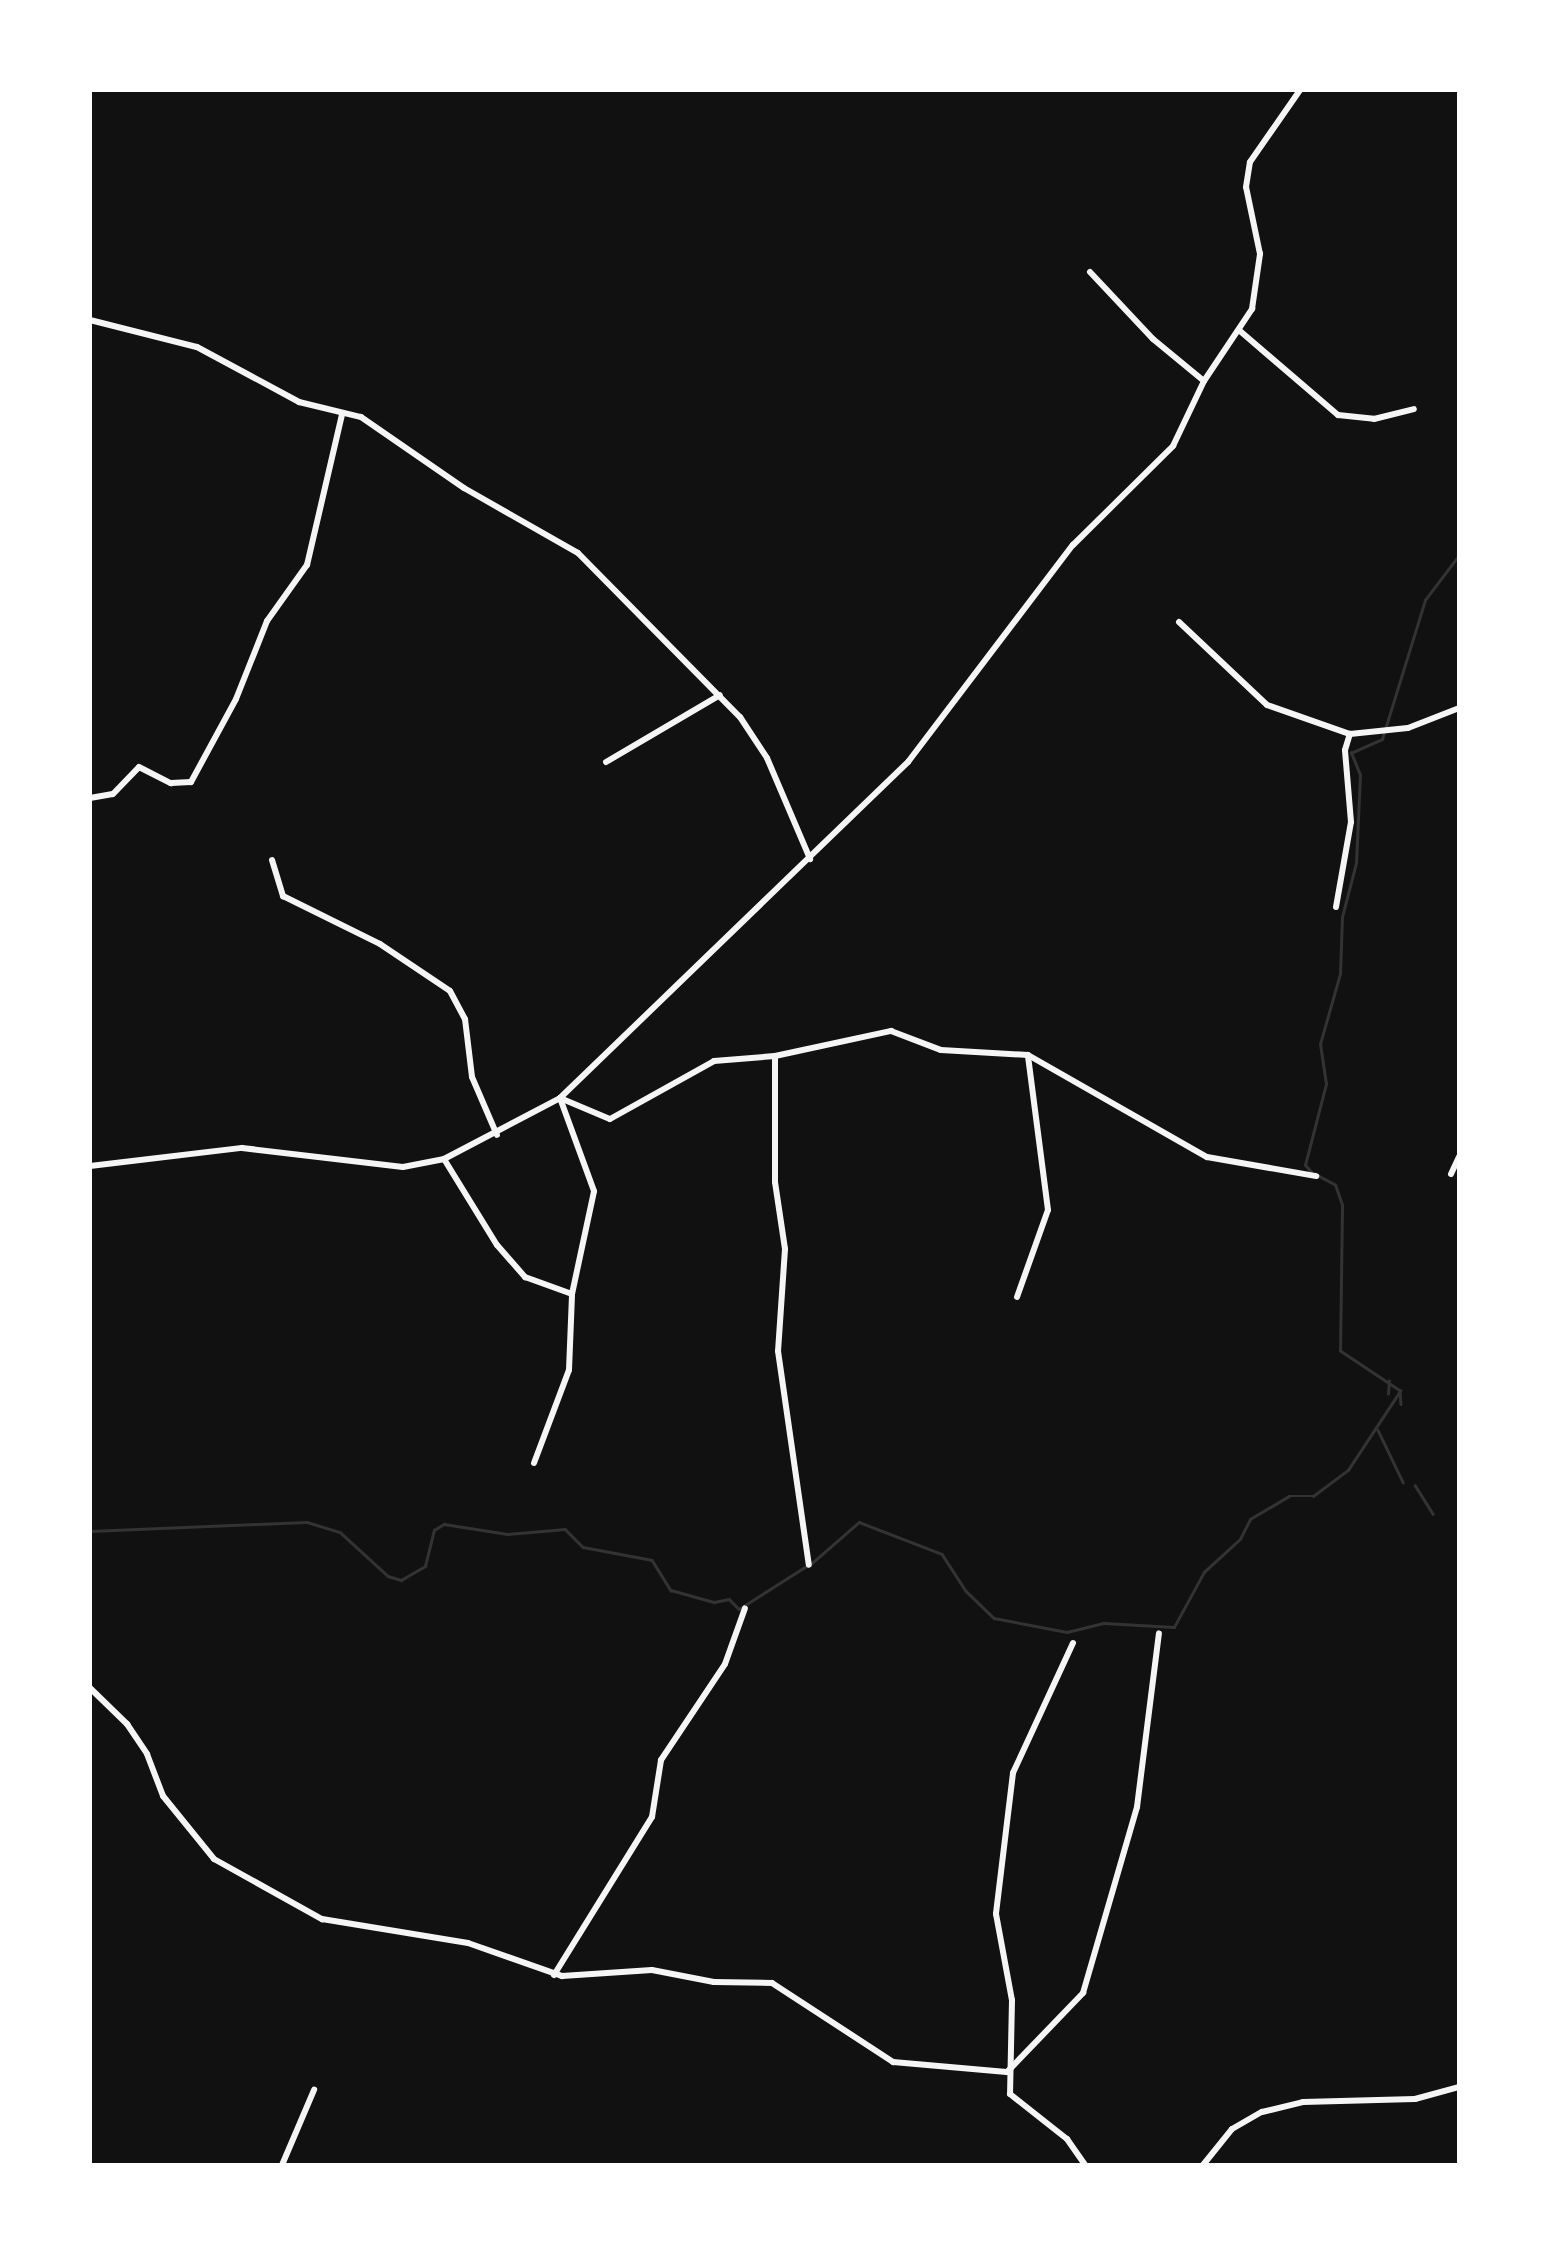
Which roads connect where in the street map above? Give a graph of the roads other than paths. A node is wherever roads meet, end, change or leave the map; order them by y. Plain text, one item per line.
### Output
1 (1300, 90) edge
2 (1090, 272) dead end
3 (90, 320) edge
4 (1240, 331) junction
5 (1204, 380) junction
6 (1414, 409) dead end
7 (342, 414) junction
8 (1179, 622) dead end
9 (720, 695) junction
10 (1459, 708) edge
11 (1350, 734) junction
12 (606, 762) dead end
13 (90, 798) edge
14 (810, 859) junction
15 (272, 860) dead end
16 (1336, 907) dead end
17 (1028, 1055) junction
18 (776, 1056) junction
19 (560, 1098) junction
20 (498, 1135) junction
21 (1459, 1157) edge
22 (444, 1159) junction
23 (90, 1166) edge
24 (1450, 1174) dead end
25 (1316, 1176) dead end
26 (572, 1294) junction
27 (1018, 1297) dead end
28 (534, 1462) dead end
29 (810, 1565) dead end
30 (744, 1608) dead end
31 (1160, 1633) dead end
32 (1074, 1643) dead end
33 (90, 1688) edge
34 (554, 1974) junction
35 (1007, 2072) junction
36 (1459, 2087) edge
37 (314, 2090) dead end
38 (282, 2165) edge
39 (1085, 2165) edge
40 (1202, 2165) edge

1 - 4 street
2 - 5 street
3 - 7 street
4 - 5 street
4 - 6 street
5 - 14 street
7 - 9 street
7 - 13 street
8 - 11 street
9 - 12 street
9 - 14 street
10 - 11 street
11 - 16 street
14 - 19 street
15 - 20 street
17 - 18 street
17 - 25 street
17 - 27 street
18 - 19 street
18 - 29 street
19 - 20 street
19 - 26 street
20 - 22 street
21 - 24 street
22 - 23 street
22 - 26 street
26 - 28 street
30 - 34 street
31 - 35 street
32 - 35 street
33 - 34 street
34 - 35 street
35 - 39 street
36 - 40 street
37 - 38 street

